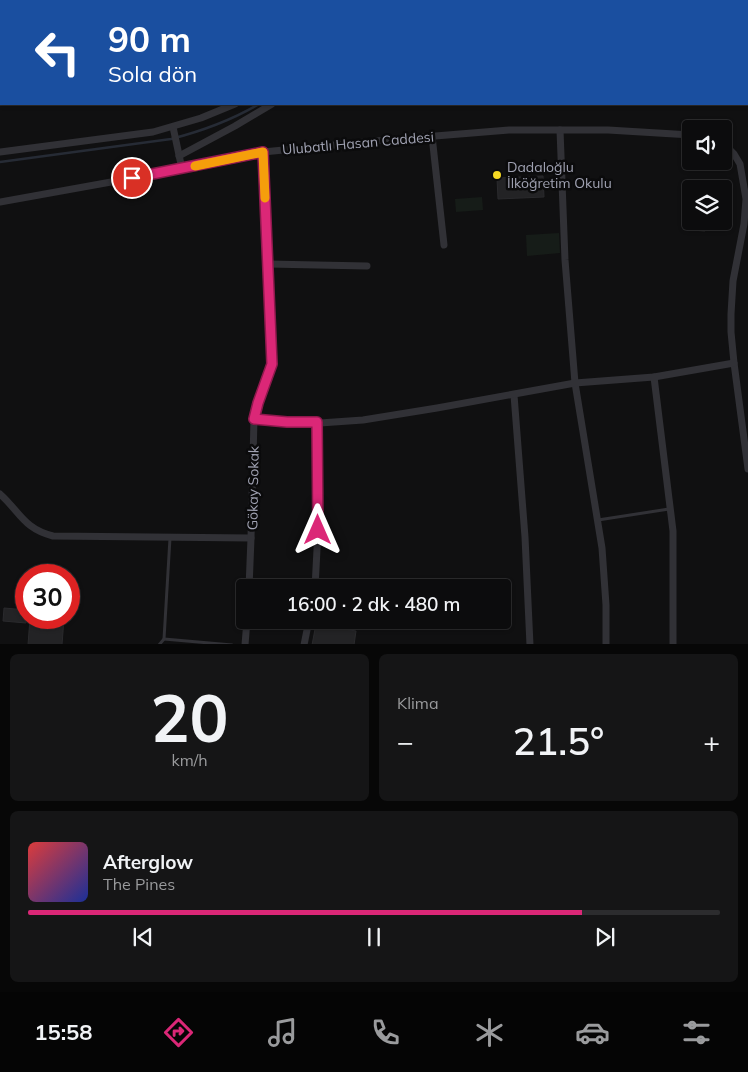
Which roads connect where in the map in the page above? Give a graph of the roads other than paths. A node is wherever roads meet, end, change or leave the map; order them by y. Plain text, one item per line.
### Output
1 (233, 105) edge
2 (270, 105) edge
3 (173, 127) junction
4 (560, 130) junction
5 (682, 134) edge
6 (432, 136) junction
7 (0, 152) edge
8 (263, 152) junction
9 (732, 152) edge
10 (179, 156) junction
11 (182, 169) junction
12 (0, 202) edge
13 (444, 245) dead end
14 (268, 264) junction
15 (367, 266) dead end
16 (734, 362) junction
17 (654, 377) junction
18 (575, 383) junction
19 (514, 395) junction
20 (254, 419) junction
21 (317, 422) junction
22 (748, 469) edge
23 (0, 494) edge
24 (671, 509) junction
25 (598, 520) junction
26 (170, 538) junction
27 (251, 538) junction
28 (249, 579) edge
29 (315, 579) edge
30 (246, 629) edge
31 (307, 629) edge
32 (164, 639) junction
33 (160, 644) edge
34 (232, 644) edge
35 (245, 644) edge
36 (304, 644) edge
37 (530, 644) edge
38 (606, 644) edge
39 (673, 644) edge

1 - 3 street
2 - 10 street
3 - 7 street
3 - 10 street
4 - 5 street, Ulubatlı Hasan Caddesi
4 - 6 street, Ulubatlı Hasan Caddesi
4 - 18 street
6 - 8 street, Ulubatlı Hasan Caddesi
6 - 13 street
8 - 11 street, Ulubatlı Hasan Caddesi
8 - 14 street, Gökay Sokak
9 - 16 street
10 - 11 street
11 - 12 street, Ulubatlı Hasan Caddesi
14 - 15 street
14 - 20 street, Gökay Sokak
16 - 17 street
16 - 22 street
17 - 18 street
17 - 24 street
18 - 19 street
18 - 25 street
19 - 21 street
19 - 37 street
20 - 21 street
20 - 27 street, Gökay Sokak
21 - 29 street
23 - 26 street
24 - 25 lane
24 - 39 street
25 - 38 street
26 - 27 street
26 - 32 lane
27 - 28 street, Gökay Sokak
30 - 35 street
31 - 36 street
32 - 33 lane
32 - 34 lane

